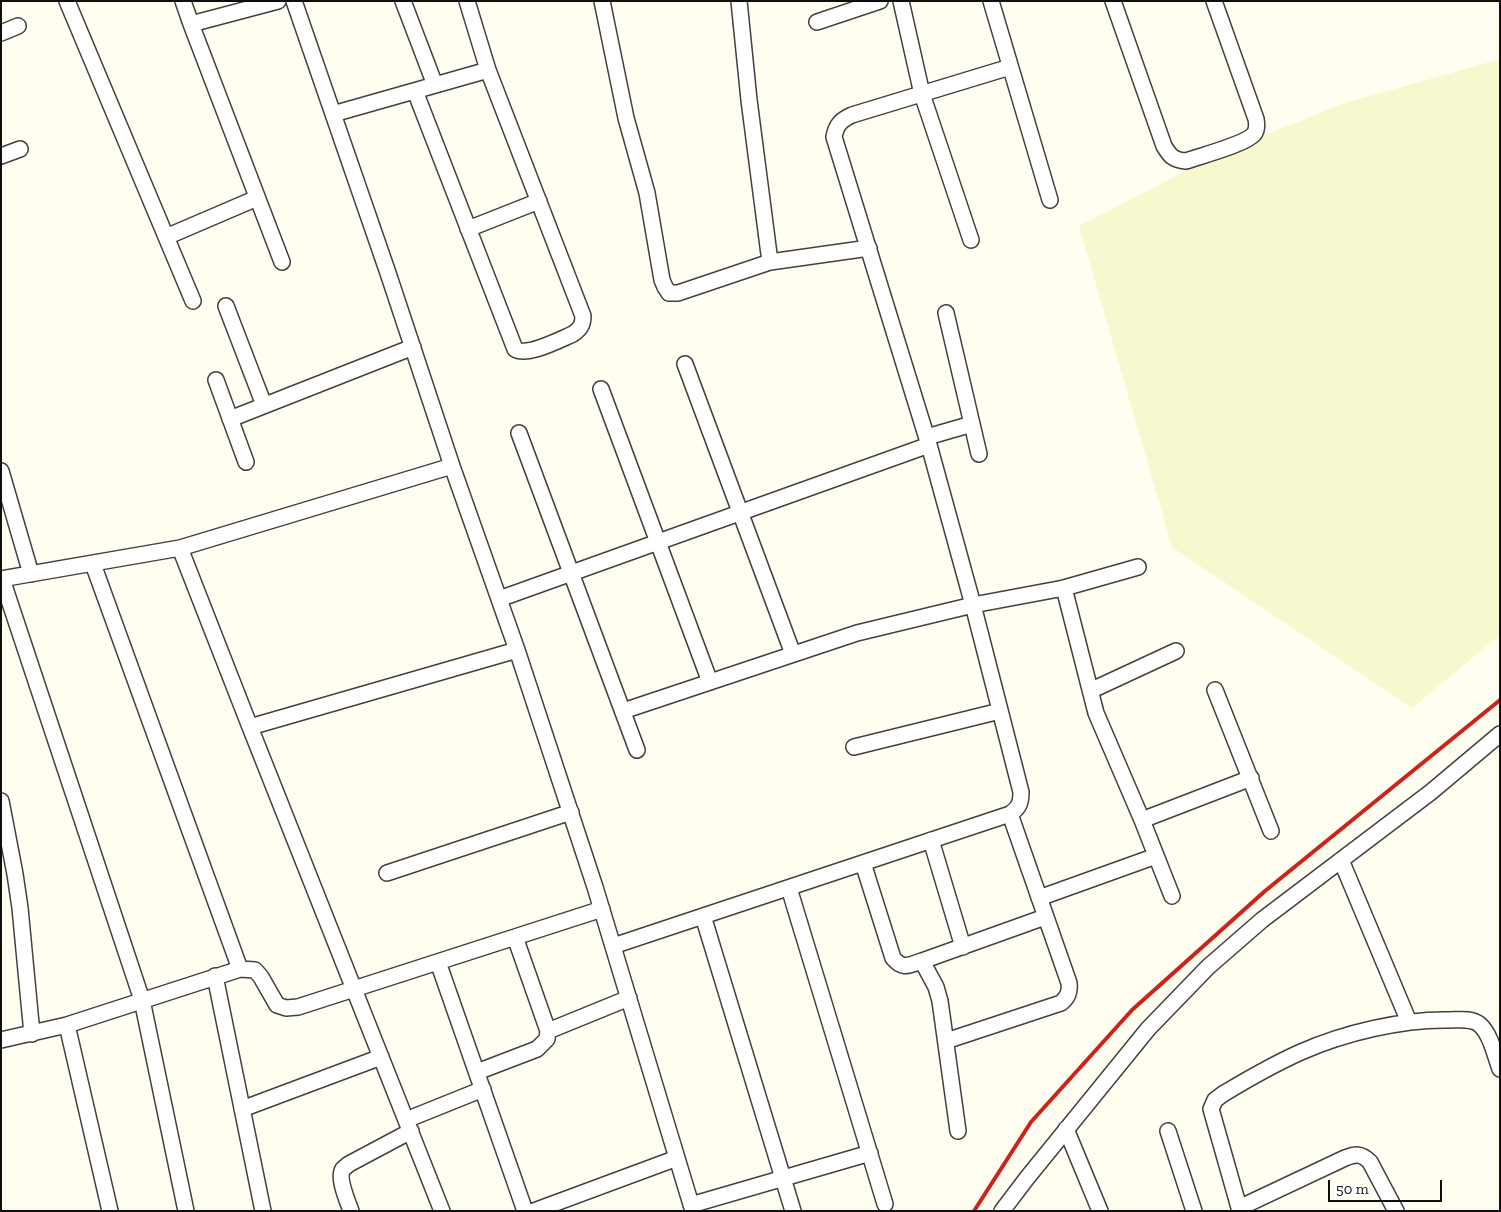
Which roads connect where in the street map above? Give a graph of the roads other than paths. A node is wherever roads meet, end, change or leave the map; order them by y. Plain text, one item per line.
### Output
1 (67, 1) edge
2 (183, 1) edge
3 (294, 1) edge
4 (403, 1) edge
5 (467, 1) edge
6 (602, 1) edge
7 (739, 1) edge
8 (880, 1) edge
9 (901, 1) edge
10 (991, 1) edge
11 (1113, 1) edge
12 (1214, 1) edge
13 (272, 2) edge
14 (816, 22) dead end
15 (191, 24) junction
16 (18, 26) dead end
17 (1, 33) edge
18 (1010, 66) junction
19 (488, 70) junction
20 (435, 85) junction
21 (415, 91) junction
22 (922, 94) junction
23 (333, 114) junction
24 (20, 149) dead end
25 (1, 156) edge
26 (257, 198) junction
27 (1050, 200) dead end
28 (539, 201) junction
29 (468, 229) junction
30 (166, 237) junction
31 (971, 240) dead end
32 (869, 248) junction
33 (282, 262) dead end
34 (770, 262) junction
35 (193, 301) dead end
36 (226, 306) dead end
37 (946, 313) dead end
38 (412, 347) junction
39 (685, 364) dead end
40 (216, 380) dead end
41 (601, 389) dead end
42 (264, 406) junction
43 (230, 419) junction
44 (972, 424) junction
45 (519, 433) dead end
46 (928, 441) junction
47 (979, 454) dead end
48 (246, 462) dead end
49 (452, 466) junction
50 (1, 471) edge
51 (740, 513) junction
52 (658, 542) junction
53 (180, 548) junction
54 (93, 564) junction
55 (1138, 567) dead end
56 (572, 573) junction
57 (31, 574) junction
58 (1, 579) edge
59 (1064, 588) junction
60 (499, 599) junction
61 (973, 605) junction
62 (517, 650) junction
63 (1176, 651) dead end
64 (793, 654) junction
65 (710, 682) junction
66 (1092, 690) junction
67 (1215, 690) dead end
68 (623, 711) junction
69 (1000, 711) junction
70 (250, 727) junction
71 (1500, 734) edge
72 (854, 747) dead end
73 (637, 750) dead end
74 (1251, 778) junction
75 (1, 801) edge
76 (571, 812) junction
77 (1010, 814) junction
78 (1142, 820) junction
79 (1271, 831) dead end
80 (931, 840) junction
81 (1156, 856) junction
82 (1341, 860) junction
83 (863, 863) junction
84 (387, 873) dead end
85 (788, 888) junction
86 (1172, 896) dead end
87 (1039, 898) junction
88 (602, 909) junction
89 (703, 916) junction
90 (1046, 917) junction
91 (515, 937) junction
92 (613, 946) junction
93 (963, 946) junction
94 (922, 961) junction
95 (438, 962) junction
96 (240, 969) junction
97 (216, 976) junction
98 (354, 989) junction
99 (628, 998) junction
100 (142, 1000) junction
101 (1409, 1022) junction
102 (67, 1025) junction
103 (548, 1031) junction
104 (32, 1034) junction
105 (1, 1040) edge
106 (946, 1041) junction
107 (381, 1057) junction
108 (1500, 1069) edge
109 (477, 1072) junction
110 (483, 1089) junction
111 (242, 1109) junction
112 (408, 1126) junction
113 (1066, 1129) junction
114 (958, 1131) dead end
115 (1168, 1131) dead end
116 (870, 1152) junction
117 (677, 1158) junction
118 (783, 1178) junction
119 (885, 1204) dead end
120 (692, 1208) edge
121 (1239, 1209) edge
122 (110, 1211) edge
123 (186, 1211) edge
124 (263, 1211) edge
125 (351, 1211) edge
126 (442, 1211) edge
127 (526, 1211) edge
128 (534, 1211) edge
129 (793, 1211) edge
130 (1002, 1211) edge
131 (1100, 1211) edge
132 (1194, 1211) edge
133 (1396, 1211) edge

1 - 30 street
2 - 15 street
3 - 23 street
4 - 20 street
5 - 19 street
6 - 34 street
7 - 34 street
8 - 14 street
9 - 22 street
10 - 18 street
11 - 12 street
13 - 15 street
15 - 26 street
16 - 17 street
18 - 22 street
18 - 27 street
19 - 20 street
19 - 28 street
20 - 21 street
21 - 23 street
21 - 29 street
22 - 31 street
22 - 32 street
23 - 38 street
24 - 25 street
26 - 30 street
26 - 33 street
28 - 29 street
28 - 29 street
30 - 35 street
32 - 34 street
32 - 46 street
36 - 42 street
37 - 44 street
38 - 42 street
38 - 49 street
39 - 51 street
40 - 43 street
41 - 52 street
42 - 43 street
43 - 48 street
44 - 46 street
44 - 47 street
45 - 56 street
46 - 51 street
46 - 61 street
49 - 53 street
49 - 60 street
50 - 57 street
51 - 52 street
51 - 64 street
52 - 56 street
52 - 65 street
53 - 54 street
53 - 70 street
54 - 57 street
54 - 96 street
55 - 59 street
56 - 60 street
56 - 68 street
57 - 58 street
58 - 100 street
59 - 61 street
59 - 66 street
60 - 62 street
61 - 64 street
61 - 69 street
62 - 70 street
62 - 76 street
63 - 66 street
64 - 65 street
65 - 68 street
66 - 78 street
67 - 74 street
68 - 73 street
69 - 72 street
69 - 77 street
70 - 98 street
71 - 82 street
74 - 78 street
74 - 79 street
75 - 104 street
76 - 84 street
76 - 88 street
77 - 80 street
77 - 87 street
78 - 81 street
80 - 83 street
80 - 93 street
81 - 86 street
81 - 87 street
82 - 101 street
82 - 113 street
83 - 85 street
83 - 94 street
85 - 89 street
85 - 116 street
87 - 90 street
88 - 91 street
88 - 92 street
89 - 92 street
89 - 118 street
90 - 93 street
90 - 106 street
91 - 95 street
91 - 103 street
92 - 99 street
93 - 94 street
94 - 106 street
95 - 98 street
95 - 109 street
96 - 97 street
96 - 98 street
97 - 100 street
97 - 111 street
98 - 107 street
99 - 103 street
99 - 117 street
100 - 102 street
100 - 123 street
101 - 108 street
101 - 121 street
102 - 104 street
102 - 122 street
103 - 109 street
104 - 105 street
106 - 114 street
107 - 111 street
107 - 112 street
109 - 110 street
110 - 112 street
110 - 127 street
111 - 124 street
112 - 125 street
112 - 126 street
113 - 130 street
113 - 131 street
115 - 132 street
116 - 118 street
116 - 119 street
117 - 120 street
117 - 128 street
118 - 120 street
118 - 129 street
121 - 133 street

